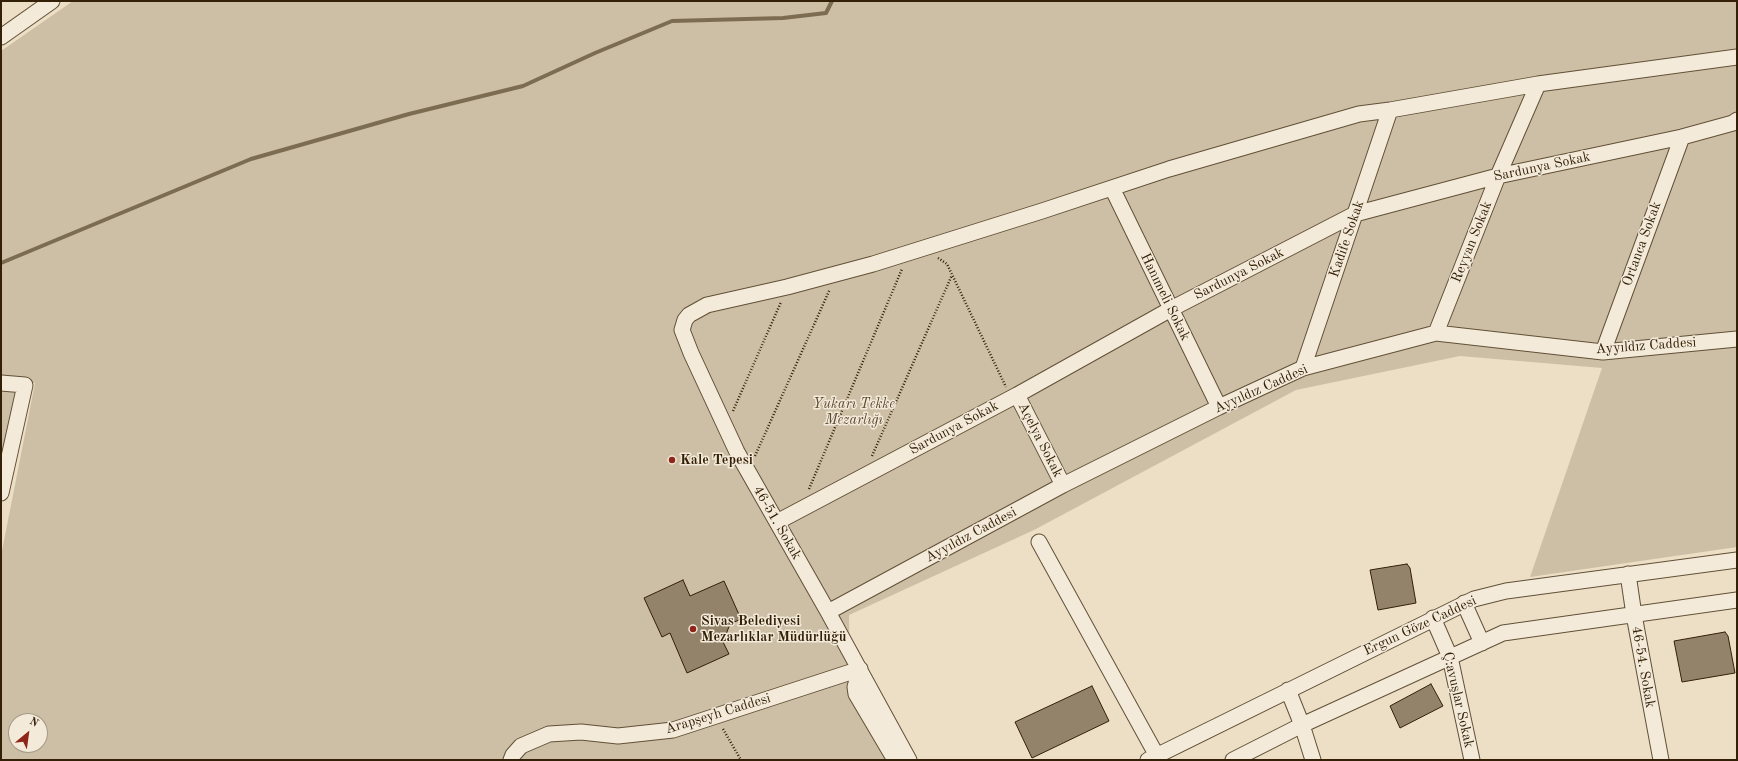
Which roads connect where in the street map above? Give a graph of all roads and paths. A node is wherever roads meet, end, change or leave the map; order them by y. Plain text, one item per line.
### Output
1 (52, 1) edge
2 (1, 37) edge
3 (1737, 57) edge
4 (1538, 84) junction
5 (1390, 110) junction
6 (1737, 120) edge
7 (1682, 136) junction
8 (1498, 176) junction
9 (1112, 188) junction
10 (1355, 214) junction
11 (913, 252) junction
12 (836, 274) junction
13 (952, 275) junction
14 (787, 287) junction
15 (1171, 309) junction
16 (1436, 334) junction
17 (1737, 339) edge
18 (1603, 352) junction
19 (1303, 368) junction
20 (1, 383) edge
21 (1014, 397) junction
22 (1219, 406) junction
23 (726, 427) junction
24 (748, 471) junction
25 (863, 476) junction
26 (1063, 485) junction
27 (1, 493) edge
28 (800, 510) junction
29 (777, 522) junction
30 (1039, 542) dead end
31 (1737, 560) edge
32 (1628, 574) junction
33 (1737, 600) edge
34 (1464, 603) junction
35 (828, 612) junction
36 (1634, 616) junction
37 (1433, 618) junction
38 (1482, 643) junction
39 (1450, 657) junction
40 (860, 669) junction
41 (1288, 690) junction
42 (716, 716) junction
43 (1302, 725) junction
44 (1152, 758) edge
45 (511, 760) edge
46 (741, 760) edge
47 (895, 760) edge
48 (909, 760) edge
49 (1233, 760) edge
50 (1313, 760) edge
51 (1472, 760) edge
52 (1661, 760) edge

1 - 2 street
3 - 4 street
4 - 5 street
4 - 8 street, Reyyan Sokak
5 - 9 street
5 - 10 street, Kadife Sokak
6 - 7 street, Sardunya Sokak
7 - 8 street, Sardunya Sokak
7 - 18 street, Ortanca Sokak
8 - 10 street, Sardunya Sokak
8 - 16 street, Reyyan Sokak
9 - 11 street
9 - 15 street, Hanımeli Sokak
10 - 15 street, Sardunya Sokak
10 - 19 street, Kadife Sokak
11 - 12 street
11 - 13 path
11 - 28 path
12 - 14 street
12 - 24 path
13 - 21 path
13 - 25 path
14 - 23 path
14 - 23 street, 46-51. Sokak
15 - 21 street, Sardunya Sokak
15 - 22 street, Hanımeli Sokak
16 - 18 street, Ayyıldız Caddesi
16 - 19 street, Ayyıldız Caddesi
17 - 18 street, Ayyıldız Caddesi
19 - 22 street, Ayyıldız Caddesi
20 - 27 street
21 - 25 street, Sardunya Sokak
21 - 26 street, Açelya Sokak
22 - 26 street, Ayyıldız Caddesi
23 - 24 street, 46-51. Sokak
24 - 29 street, 46-51. Sokak
25 - 28 street, Sardunya Sokak
26 - 35 street, Ayyıldız Caddesi
28 - 29 street, Sardunya Sokak
29 - 35 street, 46-51. Sokak
30 - 44 street
31 - 32 street, Ergun Göze Caddesi
32 - 34 street, Ergun Göze Caddesi
32 - 36 street, 46-54. Sokak
33 - 36 street
34 - 37 street, Ergun Göze Caddesi
34 - 38 street
35 - 40 street, 46-51. Sokak
36 - 38 street
36 - 52 street, 46-54. Sokak
37 - 39 street, Ç:avuşlar Sokak
37 - 41 street, Ergun Göze Caddesi
38 - 39 street
39 - 43 street
39 - 51 street, Ç:avuşlar Sokak
40 - 42 street, Arapşeyh Caddesi
40 - 47 street
40 - 48 street, 46-51. Sokak
41 - 43 street
41 - 44 street, Ergun Göze Caddesi
42 - 45 street, Arapşeyh Caddesi
42 - 46 path
43 - 49 street
43 - 50 street

